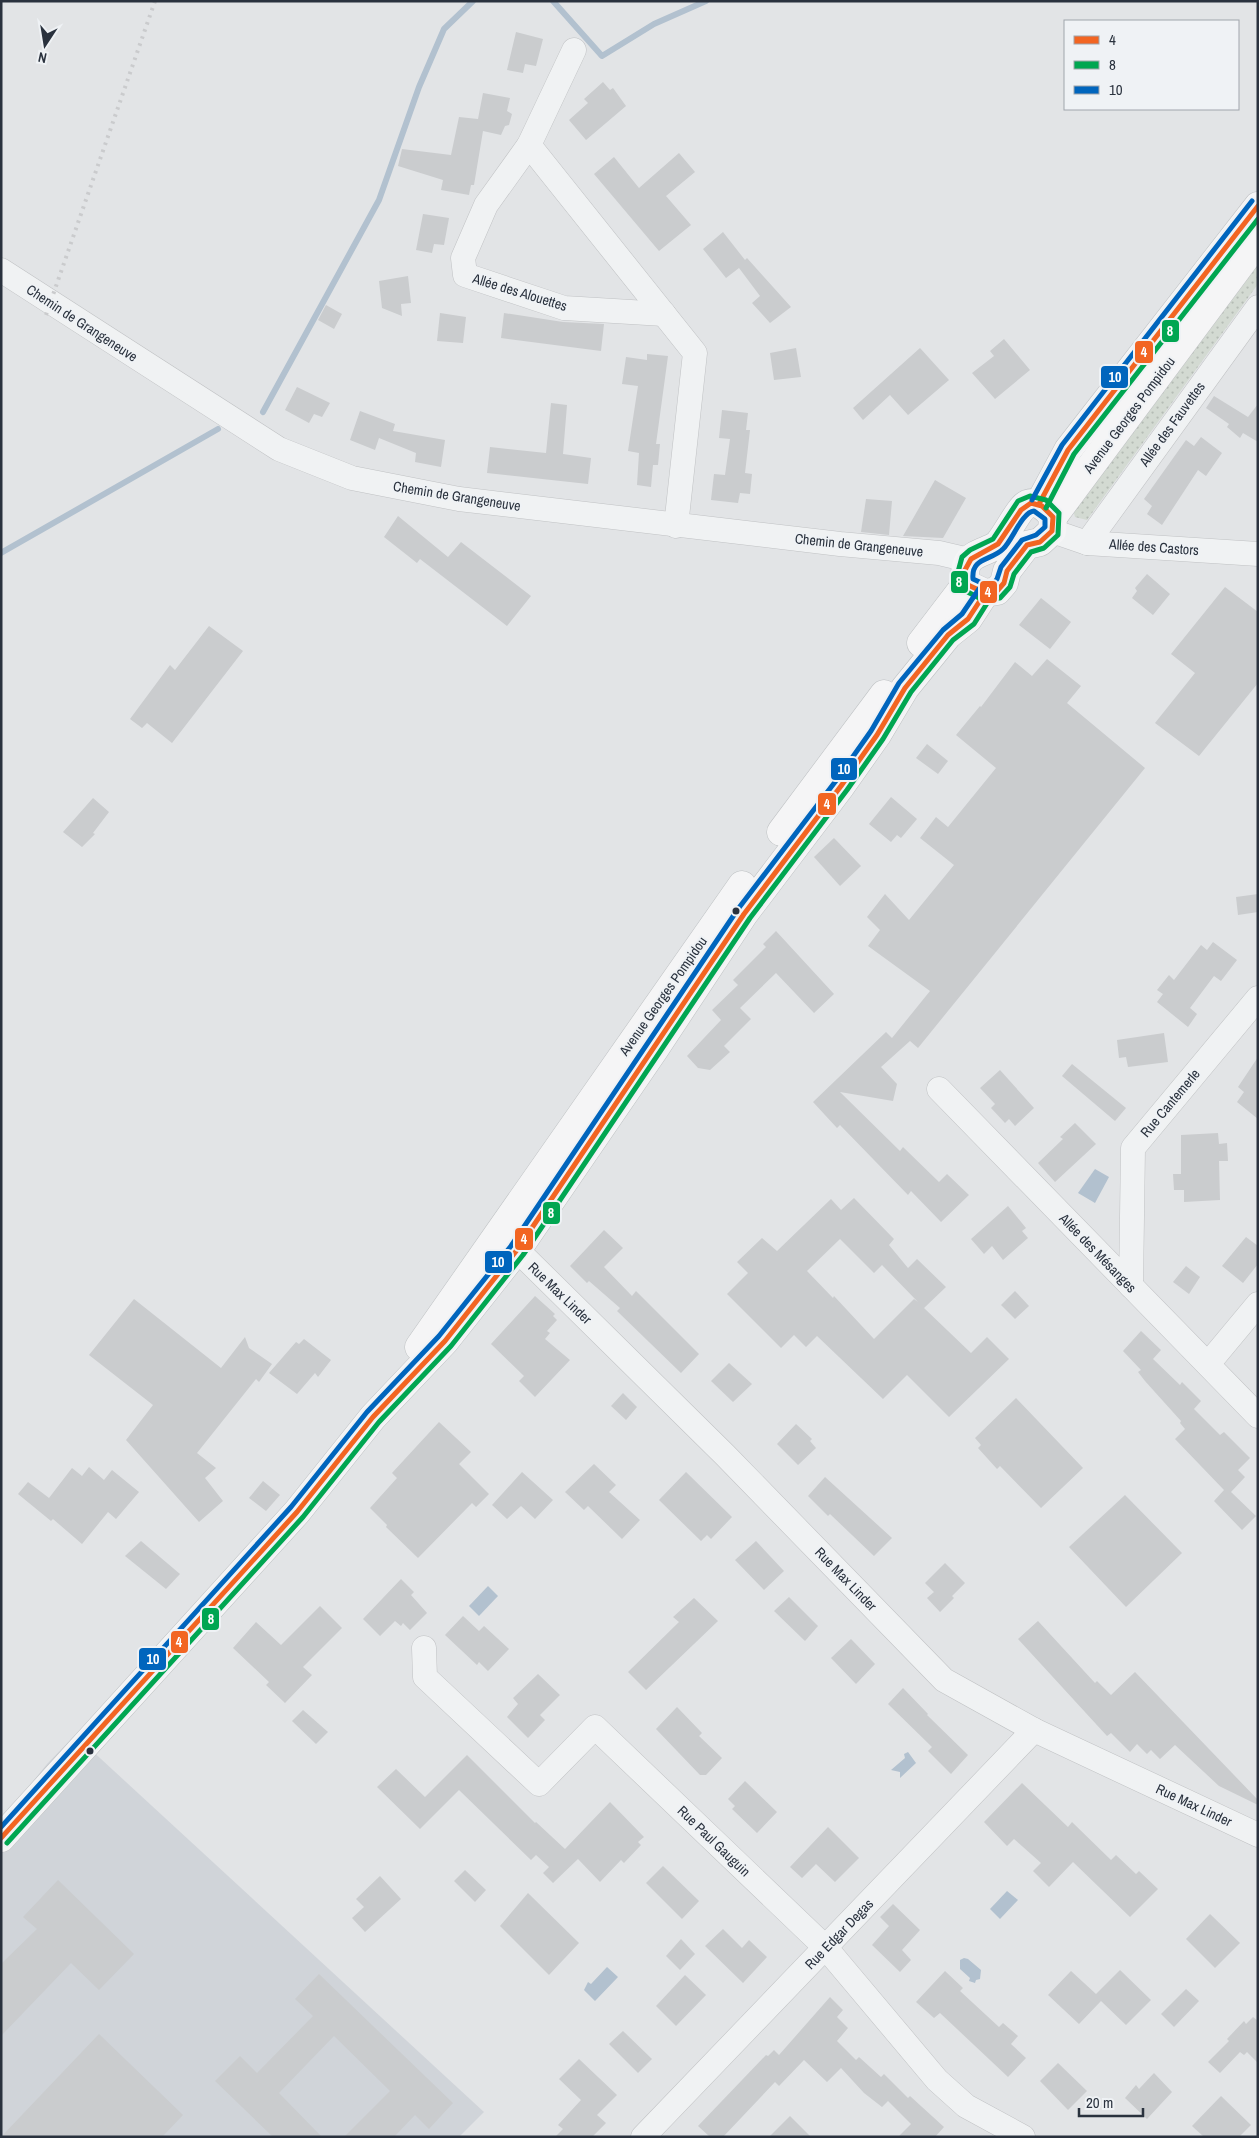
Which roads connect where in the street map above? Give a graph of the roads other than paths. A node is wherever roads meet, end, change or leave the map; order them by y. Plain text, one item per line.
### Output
1 (574, 50) dead end
2 (529, 145) junction
3 (1258, 206) edge
4 (1258, 241) edge
5 (1, 270) edge
6 (1258, 307) edge
7 (664, 314) junction
8 (1048, 518) junction
9 (676, 526) junction
10 (1087, 543) junction
11 (1258, 554) edge
12 (973, 579) junction
13 (1258, 998) edge
14 (939, 1090) dead end
15 (508, 1241) junction
16 (1130, 1286) junction
17 (1258, 1304) edge
18 (1208, 1364) junction
19 (1258, 1416) edge
20 (424, 1648) dead end
21 (1034, 1730) junction
22 (1258, 1835) edge
23 (1, 1838) edge
24 (826, 1948) junction
25 (644, 2137) edge
26 (1023, 2137) edge

1 - 2 street, Allée des Alouettes
2 - 7 street
2 - 7 street, Allée des Alouettes
3 - 8 main road, Avenue Georges Pompidou
4 - 8 main road, Avenue Georges Pompidou
5 - 9 street, Chemin de Grangeneuve
6 - 10 street, Allée des Fauvettes
7 - 9 street
8 - 10 street, Allée des Castors
8 - 12 main road, Avenue Georges Pompidou
8 - 12 main road, Avenue Georges Pompidou
9 - 12 street, Chemin de Grangeneuve
10 - 11 street, Allée des Castors
12 - 15 main road, Avenue Georges Pompidou
13 - 16 street, Rue Cantemerle
14 - 16 street, Allée des Mésanges
15 - 21 street, Rue Max Linder
15 - 23 main road, Avenue Georges Pompidou
16 - 18 street, Allée des Mésanges
17 - 18 street
18 - 19 street, Allée des Mésanges
20 - 24 street, Rue Paul Gauguin
21 - 22 street, Rue Max Linder
21 - 24 street, Rue Edgar Degas
24 - 25 street, Rue Edgar Degas
24 - 26 street, Rue Paul Gauguin

